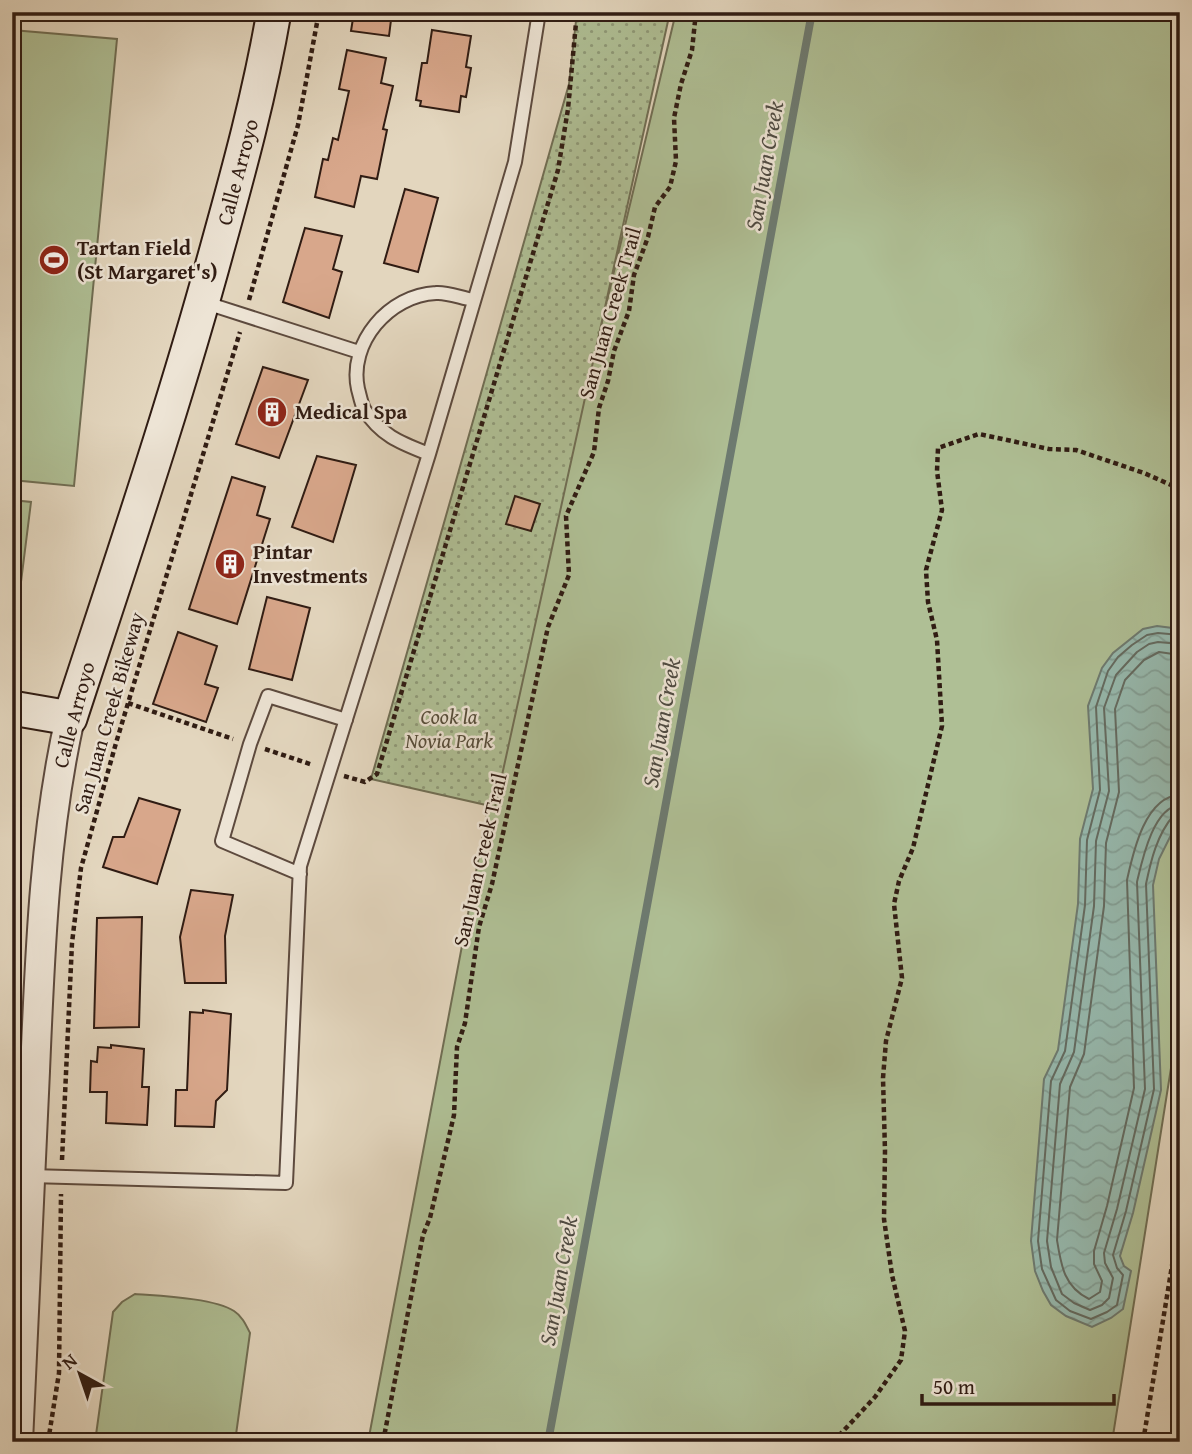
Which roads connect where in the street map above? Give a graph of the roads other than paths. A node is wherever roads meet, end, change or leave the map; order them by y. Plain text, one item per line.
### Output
1 (274, 12) edge
2 (539, 12) edge
3 (473, 300) junction
4 (203, 302) junction
5 (359, 352) junction
6 (429, 454) junction
7 (12, 708) edge
8 (70, 718) junction
9 (346, 720) junction
10 (300, 874) junction
11 (30, 1176) junction
12 (17, 1361) edge
13 (18, 1442) edge

1 - 4 main road, Calle Arroyo
2 - 3 lane
3 - 5 lane
3 - 6 lane
4 - 5 lane
4 - 8 main road, Calle Arroyo
5 - 6 lane
6 - 9 lane
7 - 8 main road
8 - 11 street, Calle Arroyo
9 - 10 lane
9 - 10 lane
10 - 11 lane
11 - 12 street, Calle Arroyo
12 - 13 street, Calle Arroyo

